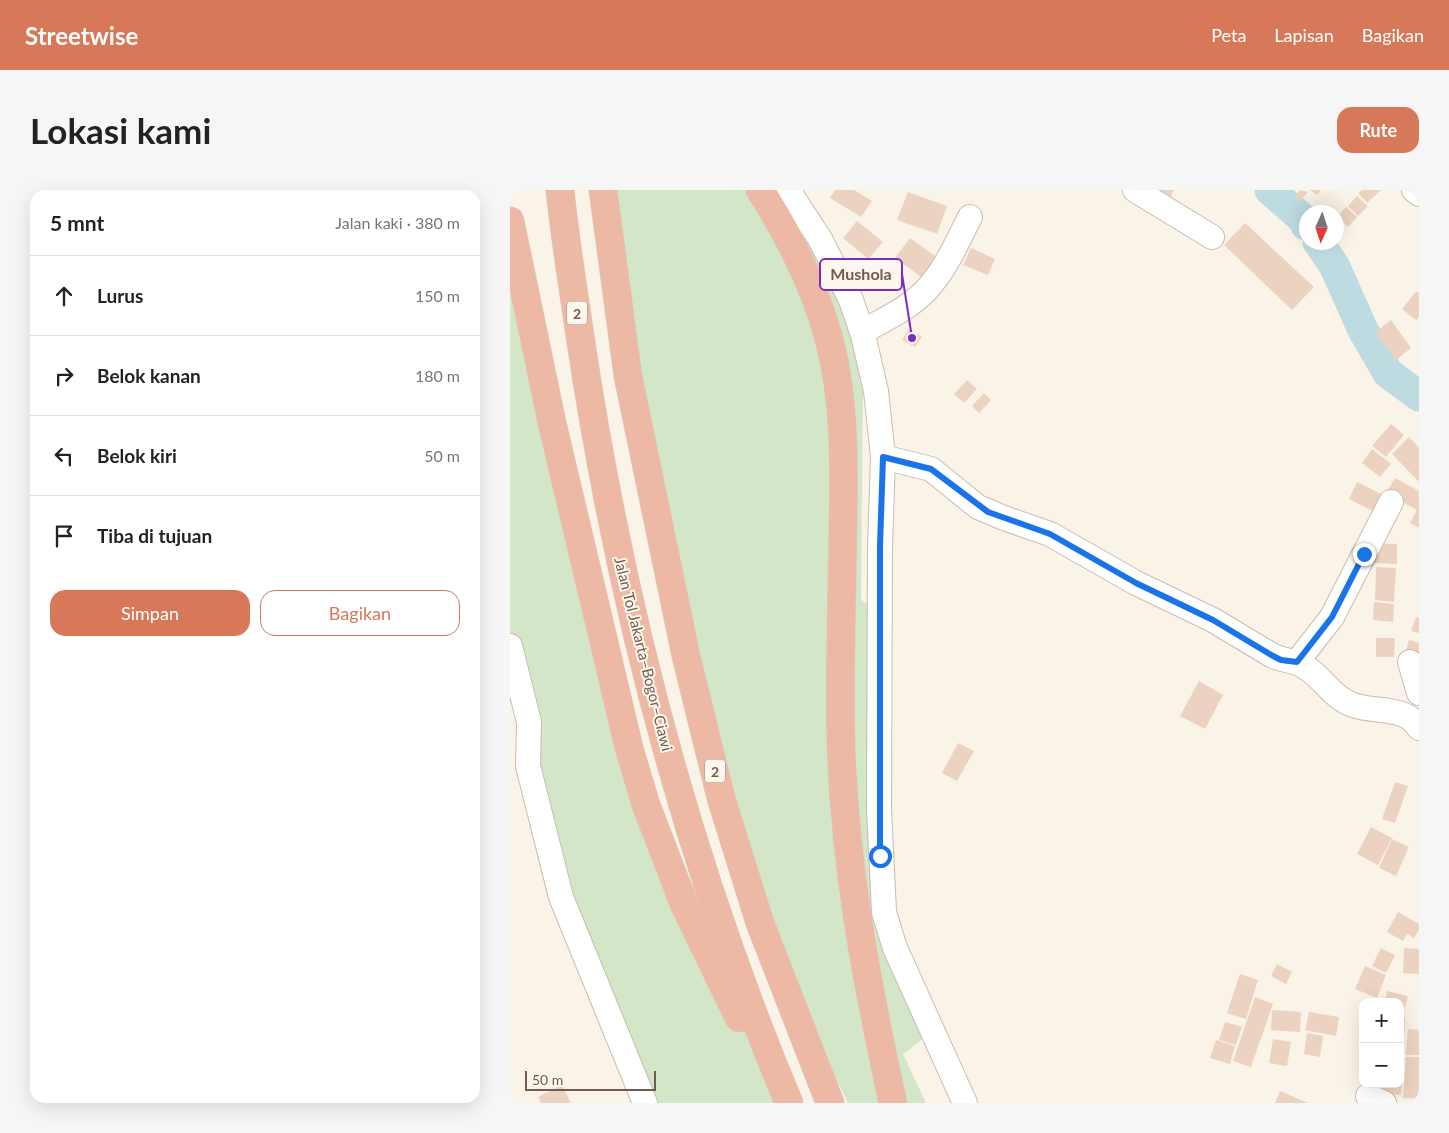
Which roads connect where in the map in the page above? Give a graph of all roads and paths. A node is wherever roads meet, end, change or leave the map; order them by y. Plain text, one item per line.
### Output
1 (560, 190) edge
2 (603, 190) edge
3 (760, 190) edge
4 (788, 190) edge
5 (1135, 190) edge
6 (1414, 190) edge
7 (1419, 194) edge
8 (970, 217) dead end
9 (510, 221) edge
10 (1212, 237) dead end
11 (862, 332) junction
12 (883, 457) junction
13 (1392, 502) dead end
14 (510, 646) edge
15 (1297, 662) junction
16 (1410, 662) dead end
17 (1419, 693) edge
18 (1419, 715) edge
19 (1419, 728) edge
20 (645, 1103) edge
21 (785, 1103) edge
22 (789, 1103) edge
23 (830, 1103) edge
24 (893, 1103) edge
25 (964, 1103) edge

1 - 22 highway, Jalan Tol Jakarta–Bogor–Ciawi / 2
2 - 23 highway, 2
3 - 24 highway
4 - 11 street
5 - 10 street
6 - 7 street
8 - 11 street
9 - 21 highway
11 - 12 street
12 - 15 street
12 - 25 street
13 - 15 street
14 - 20 street
15 - 19 street
16 - 17 street
18 - 19 street

